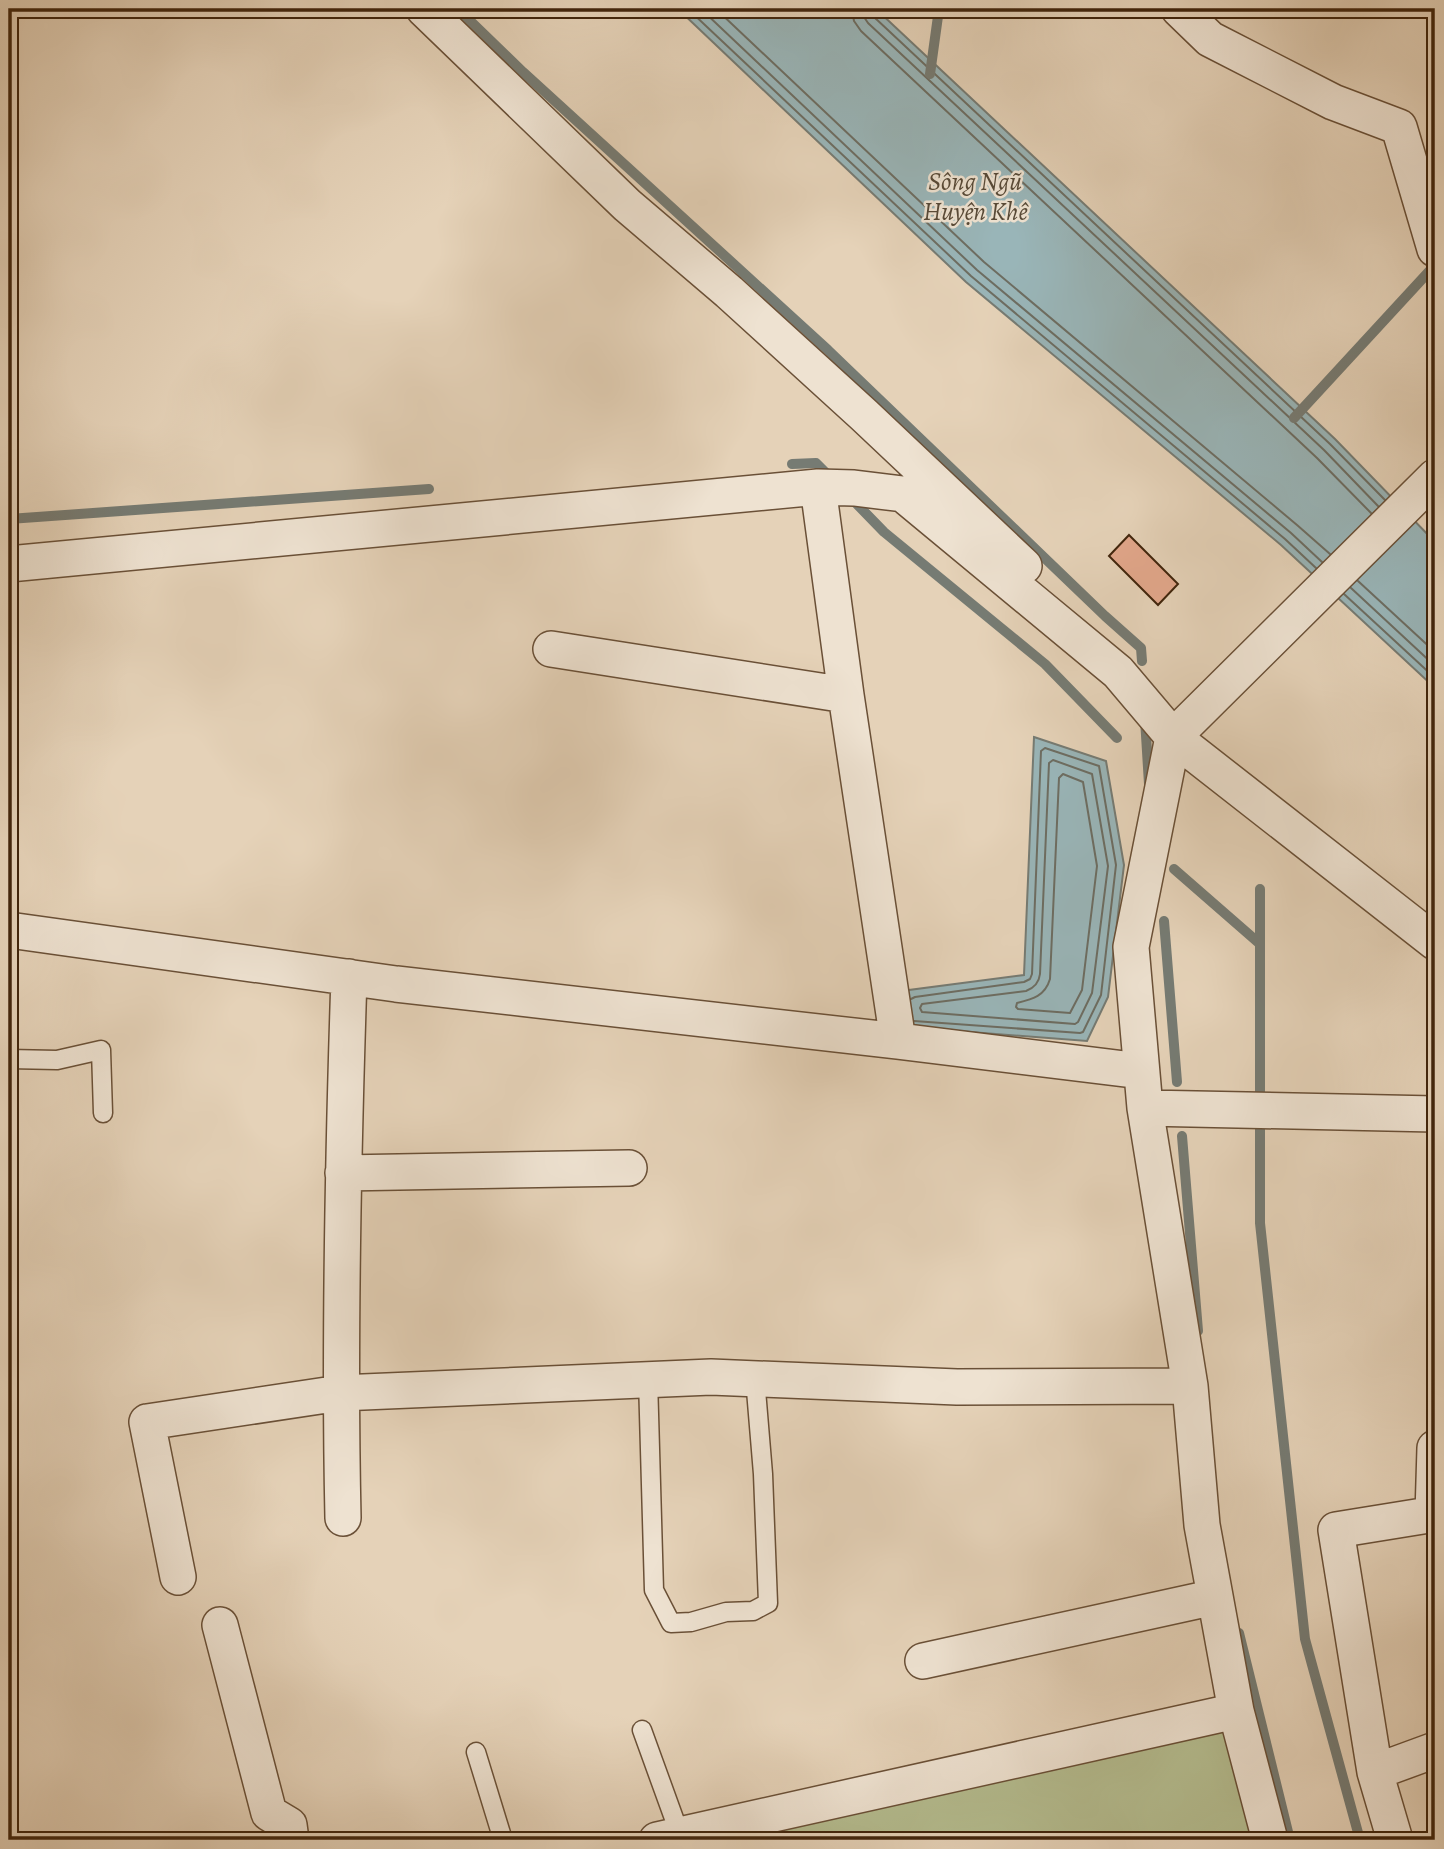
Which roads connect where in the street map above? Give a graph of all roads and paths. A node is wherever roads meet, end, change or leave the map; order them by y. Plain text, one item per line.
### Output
1 (424, 9) edge
2 (1180, 9) edge
3 (1435, 250) edge
4 (864, 415) junction
5 (1435, 478) edge
6 (818, 486) junction
7 (903, 494) junction
8 (9, 564) edge
9 (551, 649) dead end
10 (1118, 672) junction
11 (846, 695) junction
12 (1173, 737) junction
13 (9, 930) edge
14 (1435, 942) edge
15 (349, 977) junction
16 (898, 1041) junction
17 (9, 1059) edge
18 (1141, 1071) junction
19 (1145, 1108) junction
20 (103, 1113) dead end
21 (1435, 1114) edge
22 (628, 1168) dead end
23 (343, 1173) junction
24 (755, 1378) junction
25 (648, 1379) junction
26 (1190, 1386) junction
27 (340, 1393) junction
28 (1435, 1448) edge
29 (1434, 1514) edge
30 (343, 1518) dead end
31 (178, 1577) dead end
32 (1215, 1597) junction
33 (220, 1625) dead end
34 (923, 1661) dead end
35 (1236, 1711) junction
36 (642, 1730) dead end
37 (1435, 1750) edge
38 (476, 1752) dead end
39 (1375, 1772) junction
40 (668, 1838) edge
41 (290, 1840) edge
42 (503, 1840) edge
43 (1270, 1840) edge
44 (1395, 1840) edge

1 - 4 street
2 - 3 street
4 - 7 street
4 - 10 street
5 - 12 street
6 - 7 street
6 - 8 street
6 - 11 street
7 - 10 street
9 - 11 street
10 - 12 street
11 - 16 street
12 - 14 street
12 - 18 street
13 - 15 street
15 - 16 street
15 - 23 street
16 - 18 street
17 - 20 lane
18 - 19 street
19 - 21 street
19 - 26 street
22 - 23 street
23 - 27 street
24 - 25 street
24 - 25 lane
24 - 26 street
25 - 27 street
26 - 32 street
27 - 30 street
27 - 31 street
28 - 29 street
29 - 39 street
32 - 34 street
32 - 35 street
33 - 41 street
35 - 40 street
35 - 43 street
36 - 40 lane
37 - 39 street
38 - 42 lane
39 - 44 street

